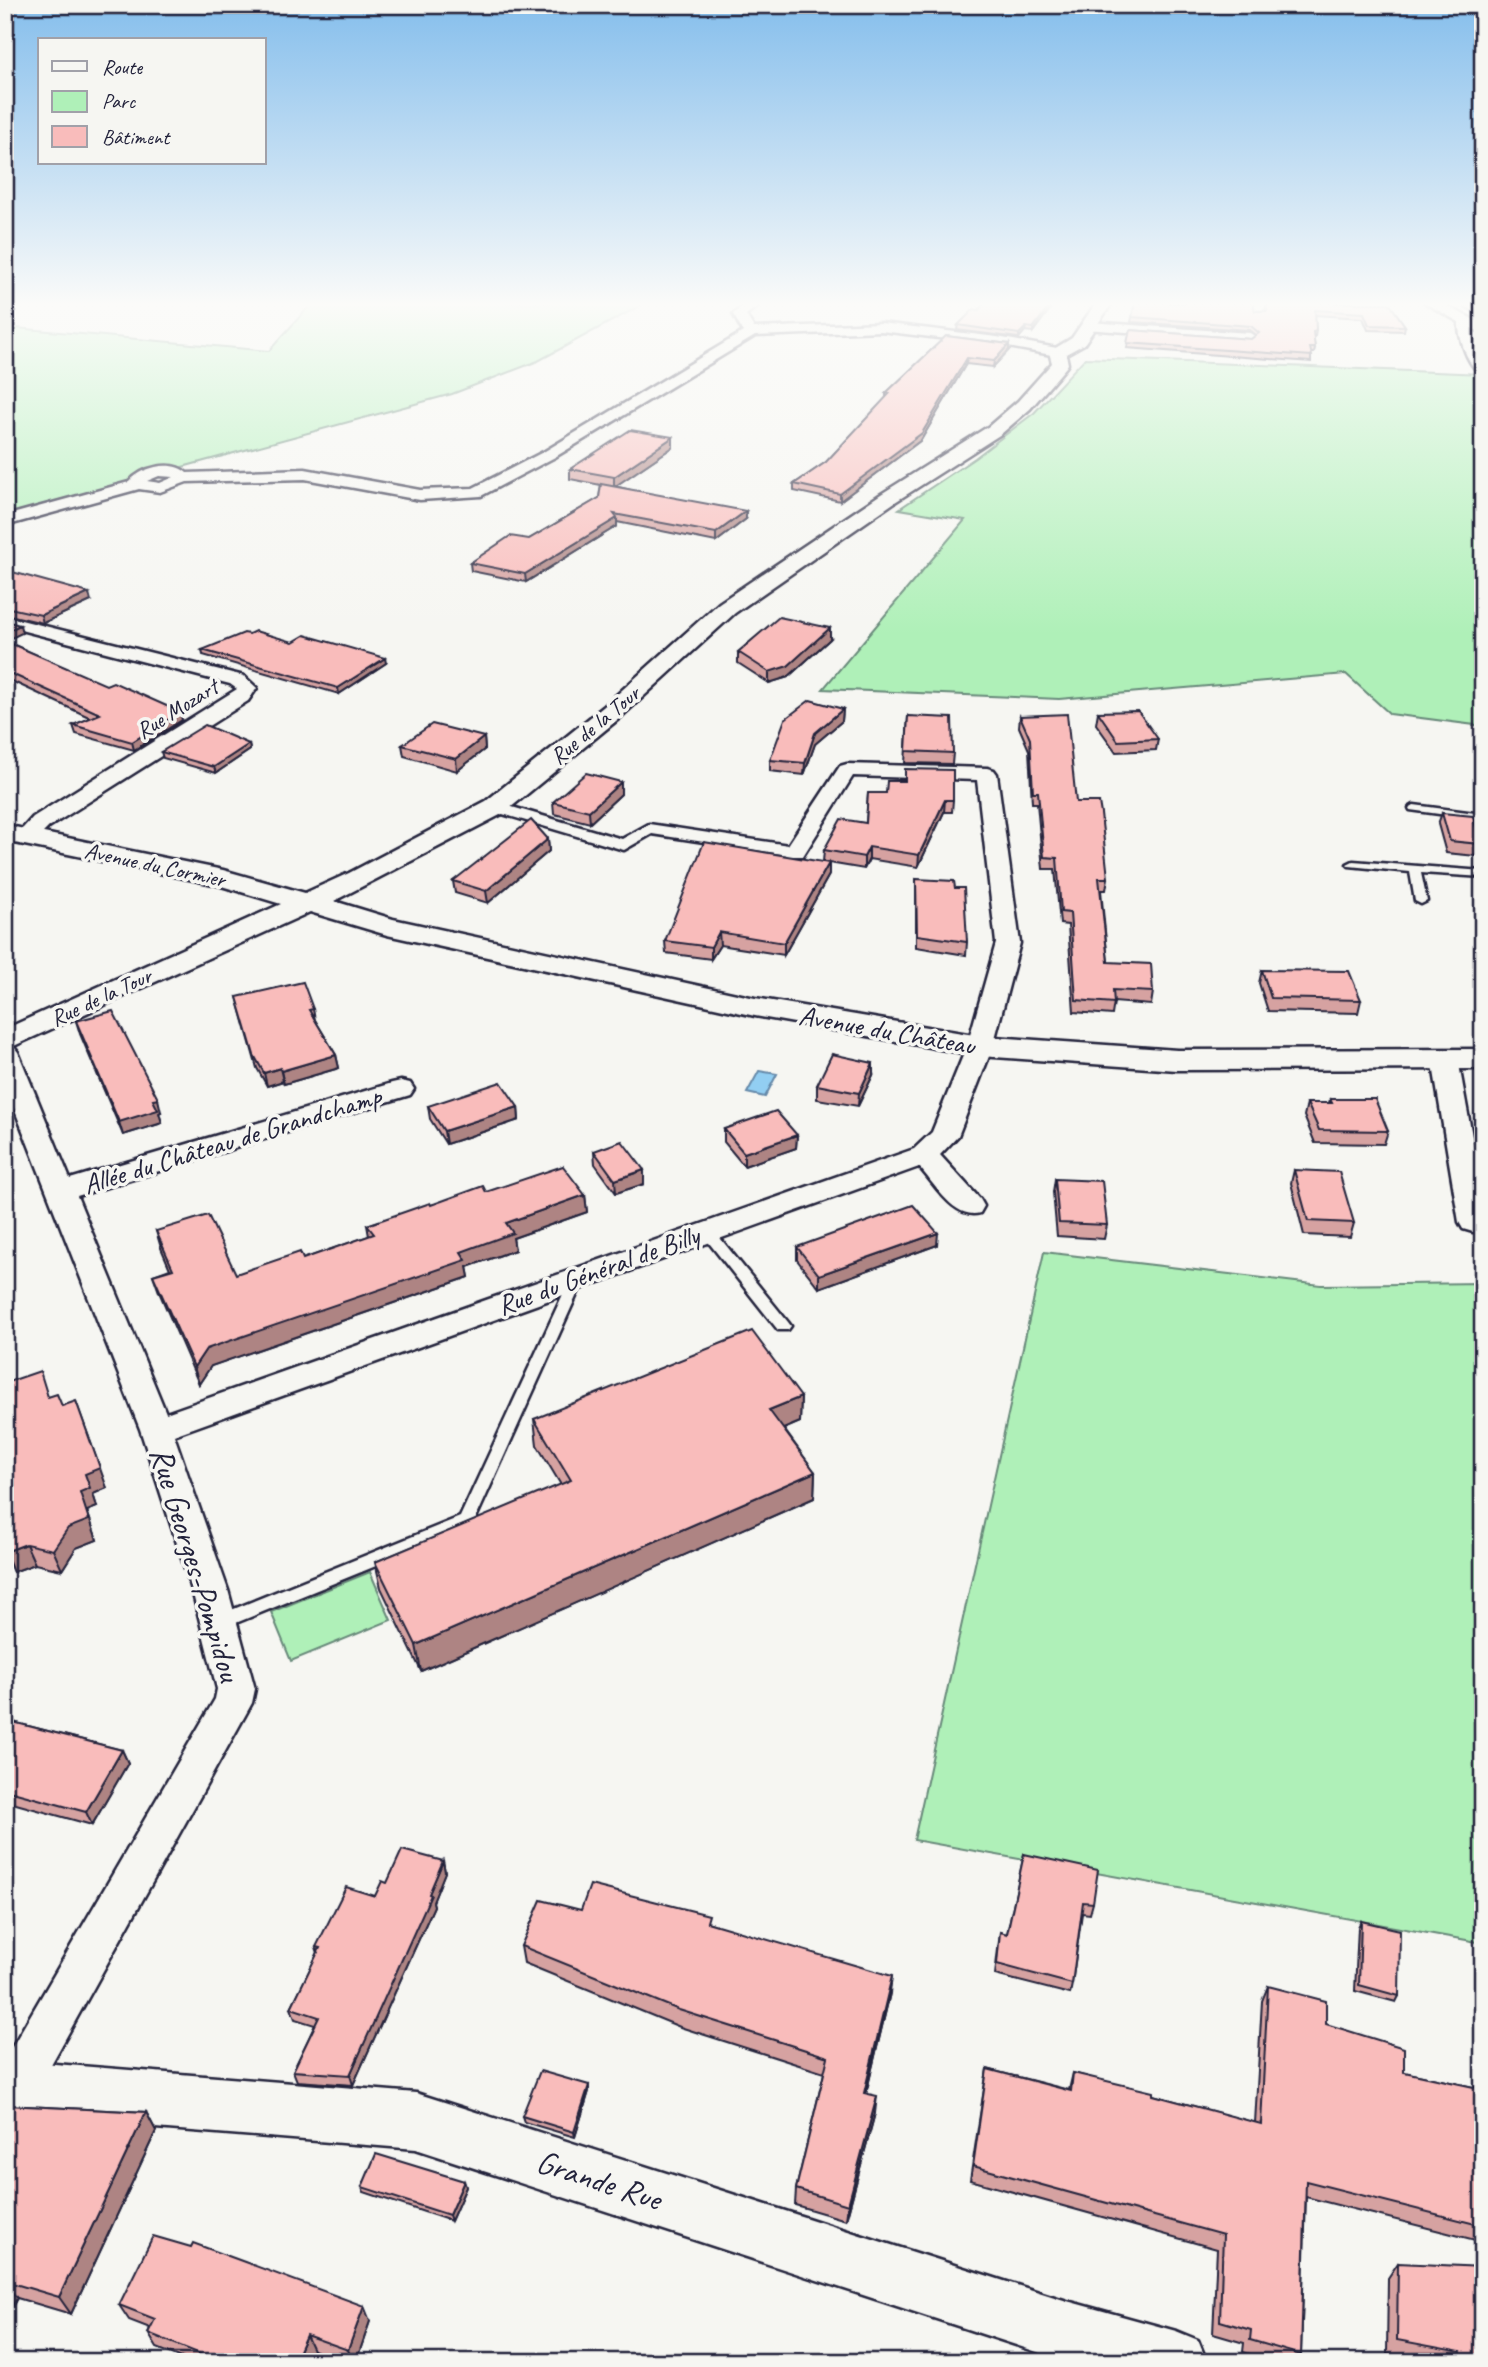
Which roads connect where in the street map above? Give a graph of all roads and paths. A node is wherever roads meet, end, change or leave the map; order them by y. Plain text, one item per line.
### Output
1 (617, 413) edge
2 (1014, 413) edge
3 (5, 522) edge
4 (5, 621) edge
5 (495, 807) junction
6 (1413, 808) dead end
7 (1483, 817) edge
8 (15, 836) edge
9 (795, 851) joint
10 (1353, 864) dead end
11 (1415, 870) junction
12 (1483, 874) edge
13 (1420, 901) dead end
14 (303, 903) junction
15 (5, 1041) edge
16 (980, 1046) junction
17 (5, 1052) edge
18 (1444, 1059) junction
19 (1483, 1059) edge
20 (401, 1088) dead end
21 (924, 1155) junction
22 (62, 1191) junction
23 (970, 1206) dead end
24 (1473, 1222) dead end
25 (707, 1231) junction
26 (578, 1278) junction
27 (783, 1326) dead end
28 (156, 1429) junction
29 (219, 1623) junction
30 (9, 2088) edge
31 (1064, 2346) edge
32 (1175, 2362) edge

1 - 3 street
2 - 5 street, Rue de la Tour
4 - 8 street, Rue Mozart
5 - 9 street
5 - 14 street, Rue de la Tour
6 - 7 lane
8 - 14 street, Avenue du Cormier
9 - 16 street, Rue du Général de Billy
10 - 11 lane
11 - 12 lane
11 - 13 lane
14 - 15 street, Rue de la Tour
14 - 16 street, Avenue du Château
16 - 18 street, Avenue du Château
16 - 21 street, Rue du Général de Billy
17 - 22 street, Rue Georges-Pompidou
18 - 19 street, Avenue du Château
18 - 24 street
20 - 22 street, Allée du Château de Grandchamp
21 - 23 street
21 - 25 street, Rue du Général de Billy
22 - 28 street, Rue Georges-Pompidou
25 - 26 street, Rue du Général de Billy
25 - 27 lane
26 - 28 street, Rue du Général de Billy
26 - 29 lane
28 - 29 street, Rue Georges-Pompidou
29 - 30 street, Rue Georges-Pompidou
30 - 31 street, Grande Rue
31 - 32 street, Grande Rue

